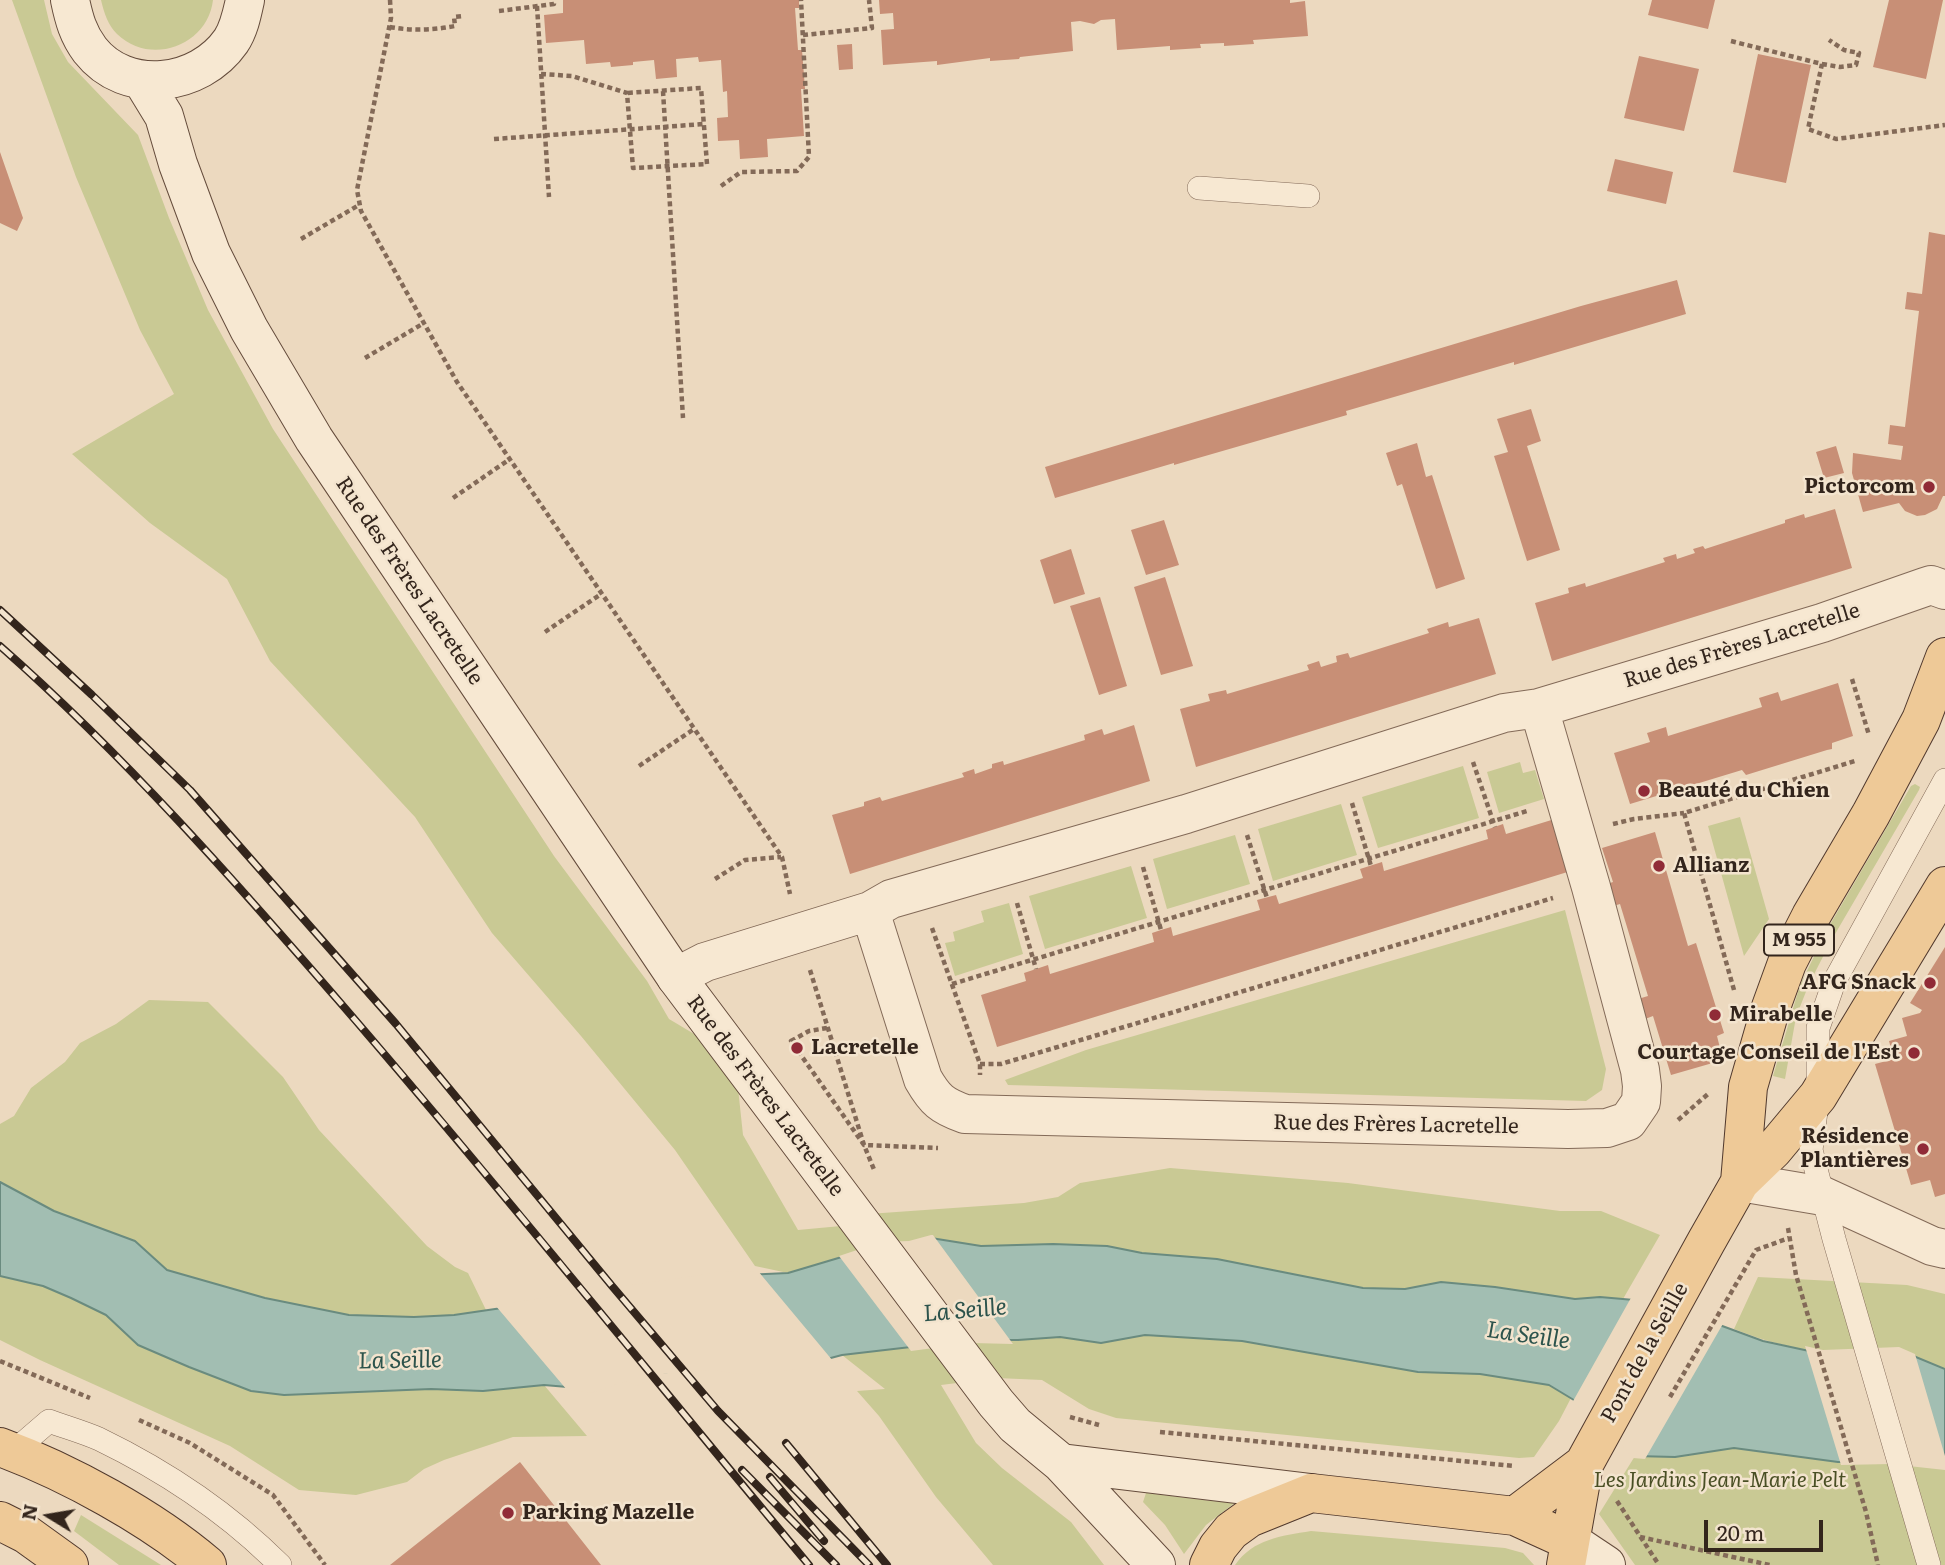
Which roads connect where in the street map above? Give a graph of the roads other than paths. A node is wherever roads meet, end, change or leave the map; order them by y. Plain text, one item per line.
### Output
1 (70, 0) edge
2 (245, 0) edge
3 (188, 76) junction
4 (142, 80) junction
5 (178, 164) junction
6 (1199, 188) dead end
7 (1308, 196) dead end
8 (1945, 590) edge
9 (1945, 657) edge
10 (1539, 708) junction
11 (1937, 730) edge
12 (1945, 780) edge
13 (1945, 886) edge
14 (870, 911) junction
15 (676, 977) junction
16 (1818, 1096) junction
17 (1740, 1182) junction
18 (1823, 1196) junction
19 (1945, 1249) edge
20 (4, 1454) edge
21 (1060, 1463) junction
22 (1584, 1464) junction
23 (1311, 1493) junction
24 (1515, 1516) junction
25 (0, 1521) edge
26 (1568, 1553) edge
27 (69, 1565) edge
28 (207, 1565) edge
29 (279, 1565) edge
30 (1156, 1565) edge
31 (1209, 1565) edge
32 (1606, 1565) edge
33 (1929, 1565) edge

1 - 4 street
2 - 3 street
3 - 4 street
3 - 5 street, Rue des Frères Lacretelle
4 - 5 street, Rue des Frères Lacretelle
5 - 15 street, Rue des Frères Lacretelle
6 - 7 lane
8 - 10 street, Rue des Frères Lacretelle
9 - 11 main road, M 955
10 - 14 street, Rue des Frères Lacretelle
10 - 14 street, Rue des Frères Lacretelle
11 - 17 main road, M 955
12 - 16 lane, M 955
13 - 16 main road, M 955
14 - 15 street, Rue des Frères Lacretelle
15 - 21 street, Rue des Frères Lacretelle
16 - 17 main road, M 955
16 - 18 lane
17 - 18 street
17 - 22 main road, Pont de la Seille / M 955
18 - 19 street
18 - 33 lane
20 - 28 main road
20 - 29 lane
21 - 23 street
21 - 30 street
22 - 24 main road, Pont de la Seille / M 955
22 - 26 main road, Pont de la Seille / M 955
23 - 24 main road
23 - 31 main road
24 - 26 main road
25 - 27 main road
26 - 32 street

